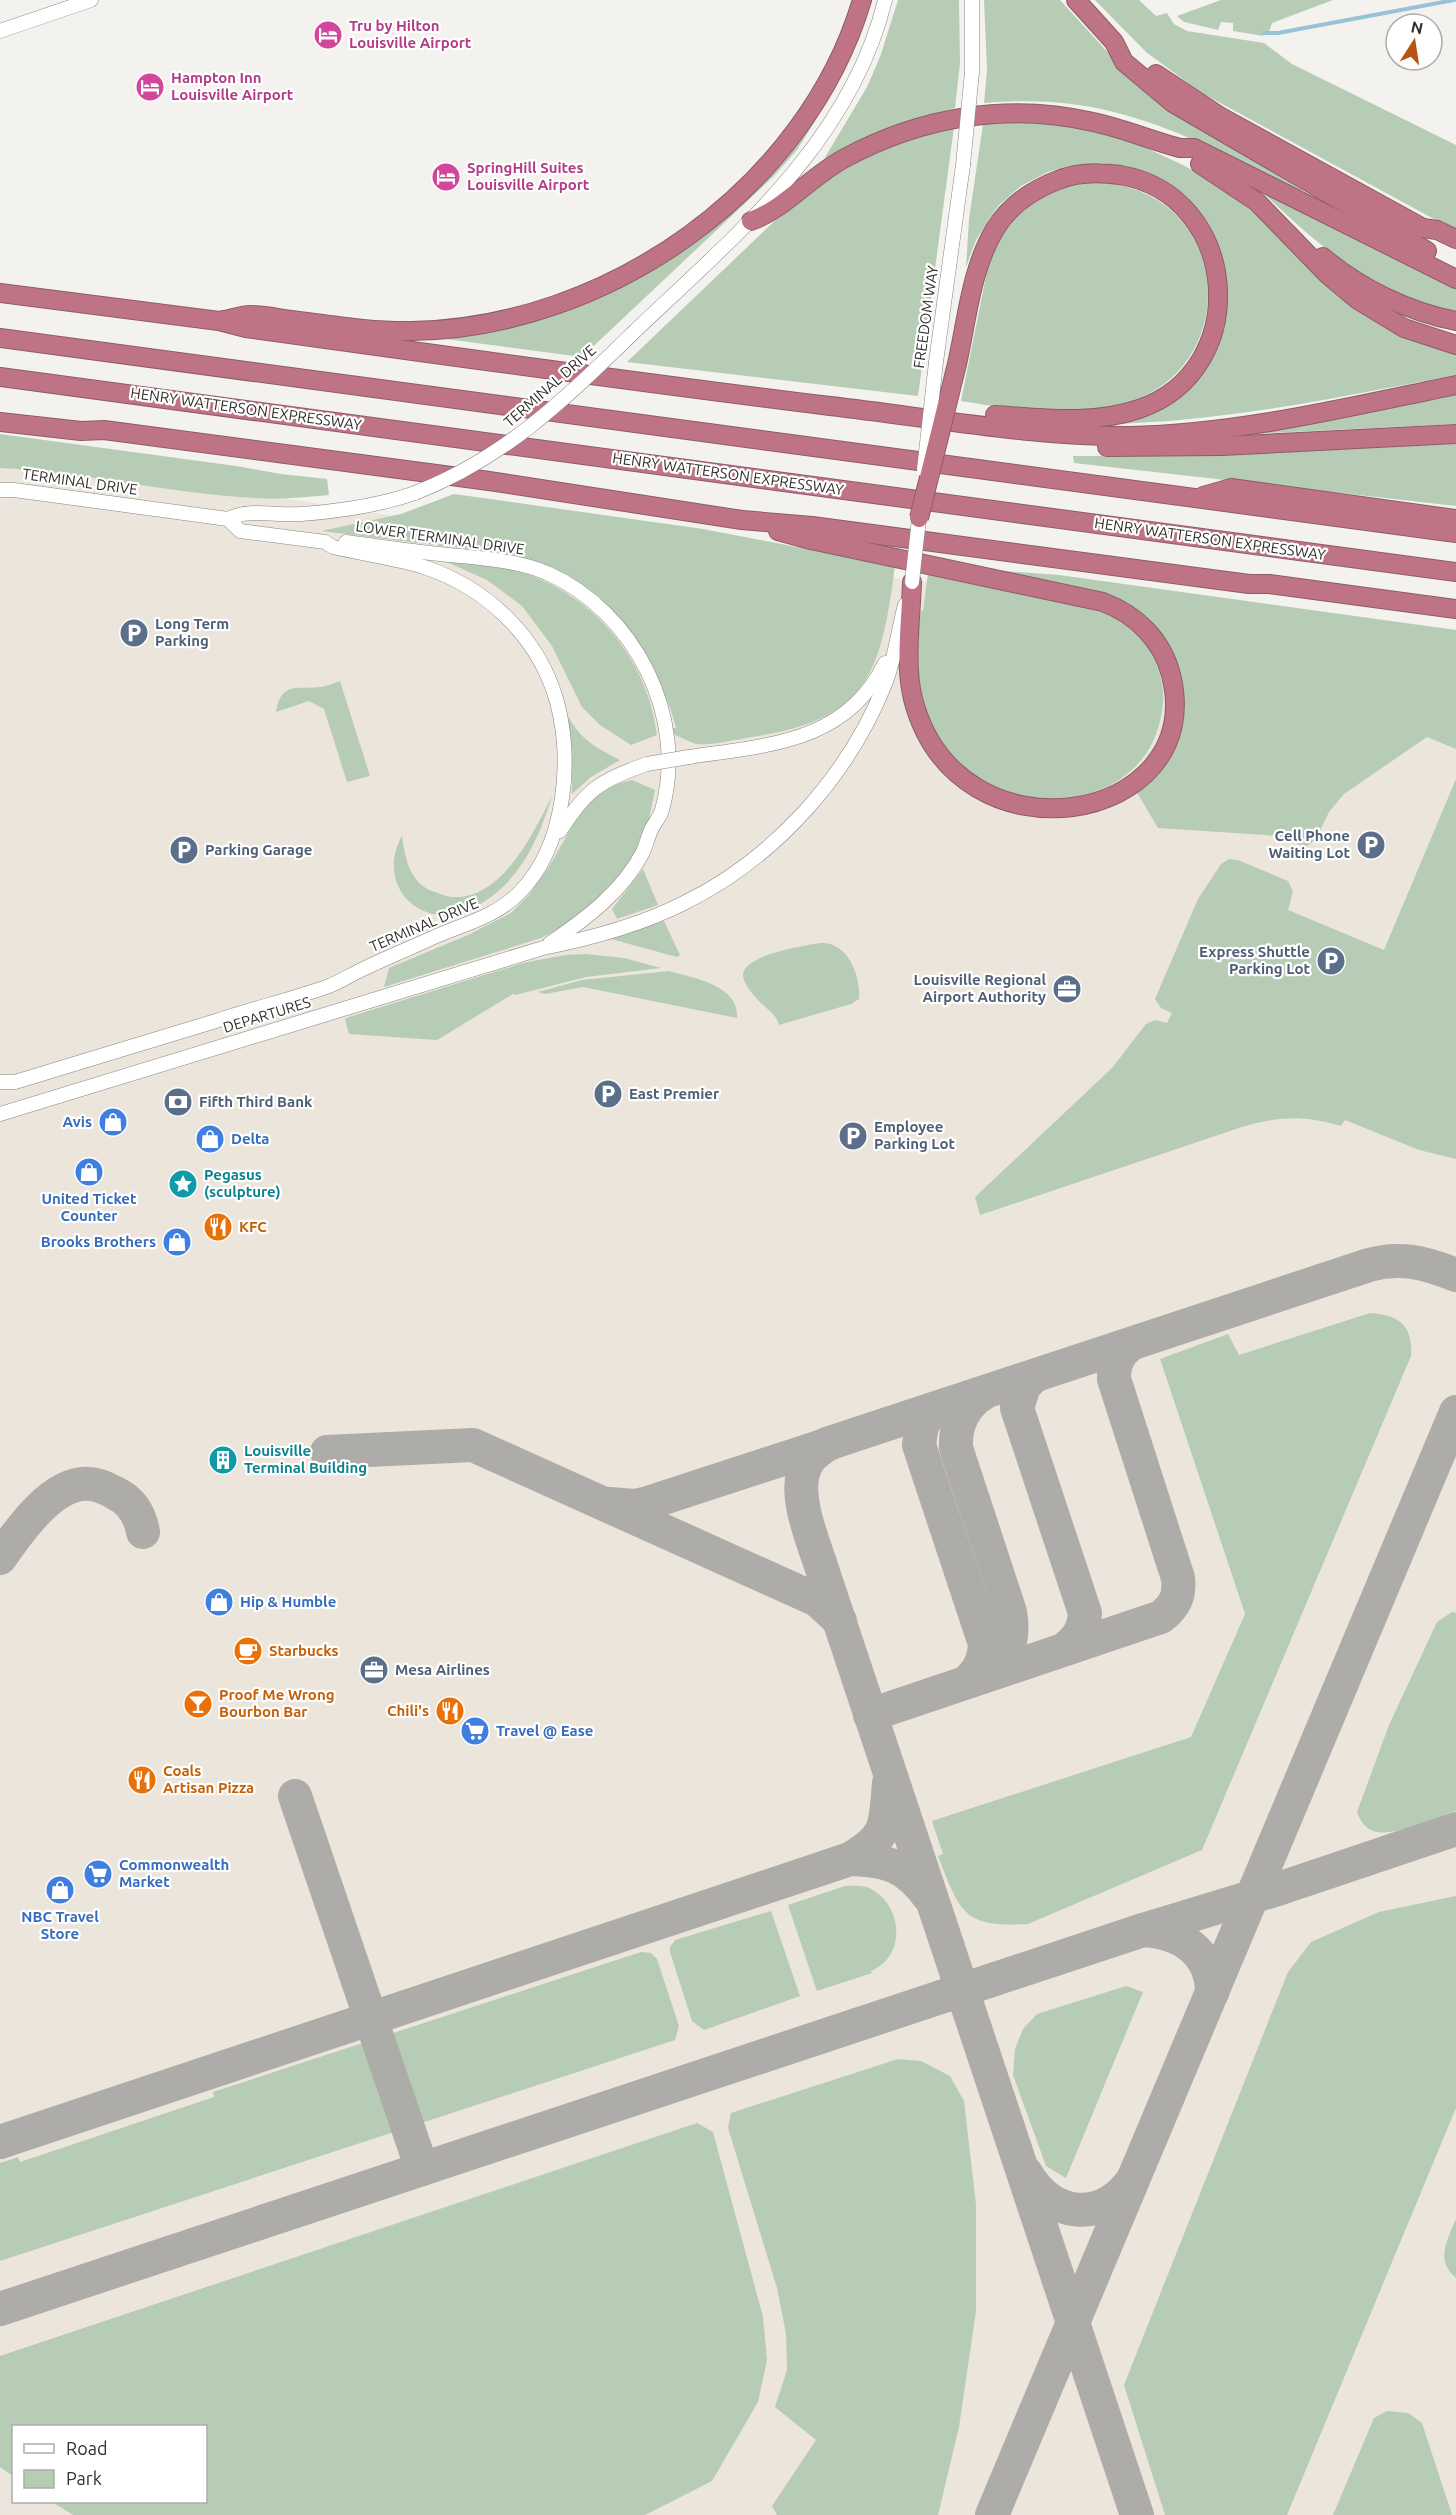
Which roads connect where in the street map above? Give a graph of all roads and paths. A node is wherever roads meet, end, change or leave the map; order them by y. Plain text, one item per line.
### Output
1 (91, 0) edge
2 (862, 0) edge
3 (885, 0) edge
4 (972, 0) edge
5 (1076, 0) edge
6 (0, 31) edge
7 (1114, 42) junction
8 (1180, 148) junction
9 (751, 221) junction
10 (1423, 228) junction
11 (1288, 231) junction
12 (1456, 239) edge
13 (1456, 249) edge
14 (1456, 268) edge
15 (1456, 279) edge
16 (0, 293) edge
17 (219, 321) junction
18 (1456, 321) edge
19 (0, 338) edge
20 (1456, 345) edge
21 (0, 377) edge
22 (1456, 385) edge
23 (0, 410) edge
24 (939, 419) junction
25 (0, 422) edge
26 (990, 425) junction
27 (104, 430) junction
28 (1456, 434) edge
29 (0, 490) edge
30 (1197, 498) junction
31 (919, 518) junction
32 (228, 519) junction
33 (1456, 519) edge
34 (742, 520) junction
35 (1456, 532) edge
36 (325, 542) junction
37 (1456, 572) edge
38 (912, 582) junction
39 (1249, 584) junction
40 (1456, 609) edge
41 (1456, 619) edge
42 (896, 636) junction
43 (547, 850) junction
44 (543, 948) junction
45 (0, 1082) edge
46 (0, 1114) edge

1 - 6 main road
2 - 17 highway
3 - 9 main road, TERMINAL DRIVE
4 - 31 main road, FREEDOM WAY, bridge
5 - 7 highway
7 - 10 highway
7 - 14 highway
8 - 9 highway
8 - 11 highway
8 - 15 highway
9 - 32 main road, TERMINAL DRIVE, bridge
10 - 12 highway
10 - 13 highway
11 - 18 highway
11 - 20 highway
16 - 17 highway
17 - 24 highway
19 - 30 highway
21 - 37 highway, HENRY WATTERSON EXPRESSWAY
22 - 26 highway
23 - 27 highway
24 - 26 highway
24 - 31 highway, bridge
25 - 27 highway
26 - 28 highway
27 - 34 highway
29 - 32 main road, TERMINAL DRIVE
30 - 33 highway
30 - 35 highway
31 - 38 main road, FREEDOM WAY, bridge
32 - 36 main road, TERMINAL DRIVE
34 - 38 highway
34 - 39 highway
36 - 43 main road, TERMINAL DRIVE
36 - 44 main road, LOWER TERMINAL DRIVE
38 - 42 main road, FREEDOM WAY
39 - 40 highway
39 - 41 highway
42 - 43 main road, bridge
42 - 44 main road, DEPARTURES
43 - 45 main road, TERMINAL DRIVE
44 - 46 main road, DEPARTURES

